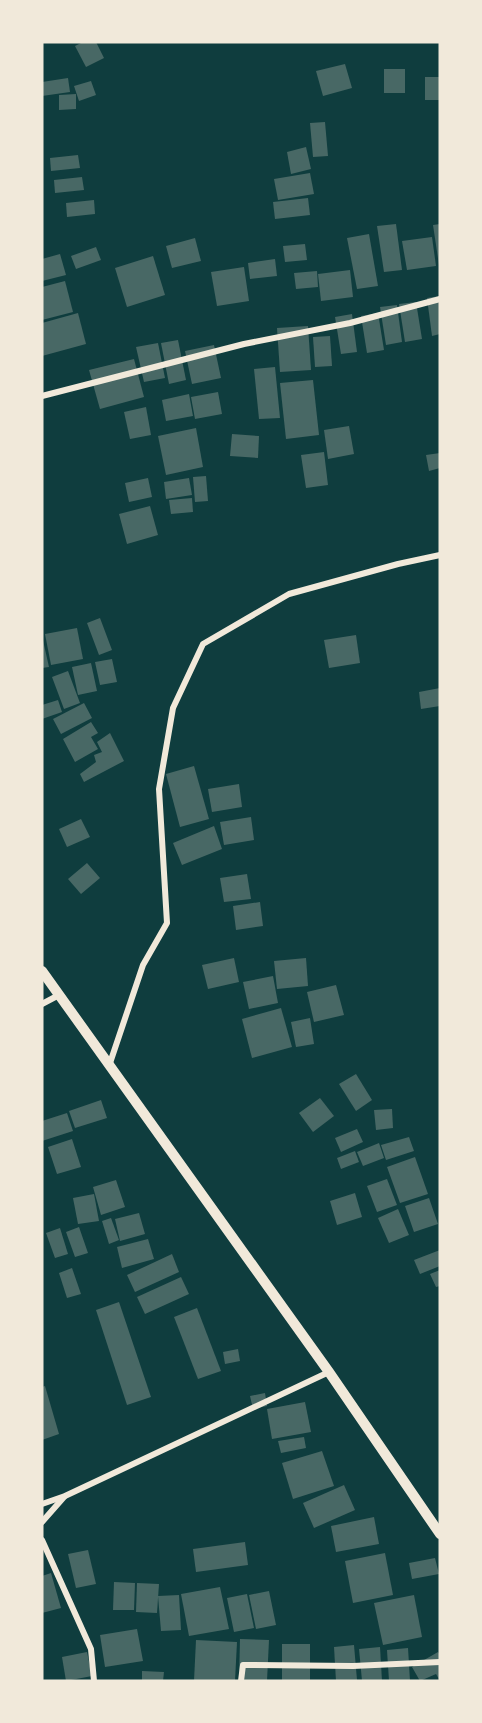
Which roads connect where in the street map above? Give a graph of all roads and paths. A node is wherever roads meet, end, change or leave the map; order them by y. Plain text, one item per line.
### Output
1 (440, 299) edge
2 (42, 396) edge
3 (440, 555) edge
4 (42, 971) edge
5 (58, 995) junction
6 (42, 1004) edge
7 (109, 1066) junction
8 (329, 1372) junction
9 (65, 1496) junction
10 (42, 1504) edge
11 (42, 1522) edge
12 (440, 1534) edge
13 (42, 1540) edge
14 (440, 1662) edge
15 (94, 1681) edge
16 (241, 1681) edge

1 - 2 street
3 - 7 street
4 - 5 street
5 - 6 street
5 - 7 street
7 - 8 street
8 - 9 street
8 - 12 street
9 - 10 street
9 - 11 street
13 - 15 street
14 - 16 street

